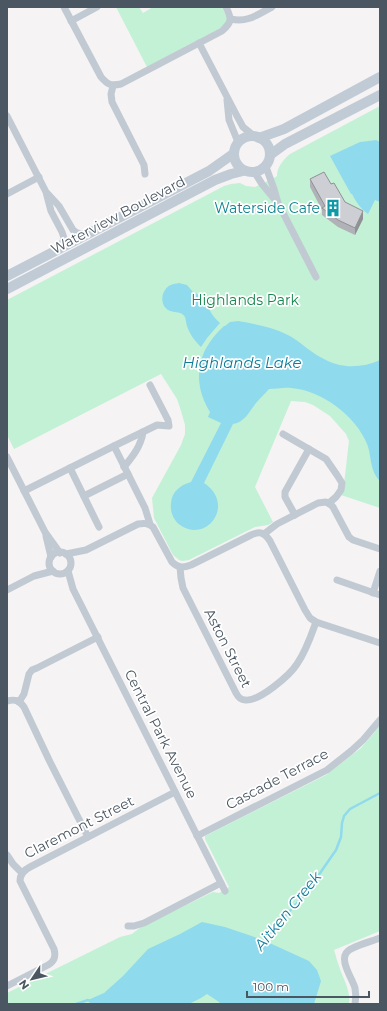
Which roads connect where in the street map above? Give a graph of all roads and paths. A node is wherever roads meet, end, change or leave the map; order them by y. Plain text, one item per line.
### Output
1 (64, 7) edge
2 (97, 7) edge
3 (226, 7) edge
4 (272, 7) edge
5 (71, 20) junction
6 (231, 20) junction
7 (199, 43) junction
8 (380, 77) edge
9 (113, 86) junction
10 (380, 95) edge
11 (227, 96) junction
12 (7, 116) edge
13 (10, 131) edge
14 (257, 137) junction
15 (238, 142) junction
16 (234, 154) junction
17 (270, 155) junction
18 (266, 166) junction
19 (243, 171) junction
20 (255, 173) junction
21 (145, 174) dead end
22 (39, 177) junction
23 (46, 192) junction
24 (7, 194) edge
25 (278, 203) junction
26 (86, 235) junction
27 (62, 247) junction
28 (7, 276) edge
29 (316, 277) dead end
30 (7, 289) edge
31 (150, 384) dead end
32 (143, 432) junction
33 (283, 434) dead end
34 (114, 446) junction
35 (309, 449) junction
36 (7, 457) edge
37 (124, 467) junction
38 (70, 468) junction
39 (128, 474) junction
40 (24, 491) junction
41 (84, 496) junction
42 (329, 503) junction
43 (294, 515) junction
44 (150, 524) junction
45 (99, 527) dead end
46 (45, 532) junction
47 (264, 534) junction
48 (380, 549) edge
49 (86, 550) junction
50 (63, 554) junction
51 (50, 560) junction
52 (71, 563) junction
53 (180, 567) junction
54 (68, 571) junction
55 (380, 571) edge
56 (56, 573) junction
57 (34, 576) junction
58 (337, 580) dead end
59 (73, 589) junction
60 (7, 590) edge
61 (377, 594) edge
62 (316, 622) junction
63 (98, 637) junction
64 (380, 643) edge
65 (7, 701) edge
66 (19, 702) junction
67 (380, 720) edge
68 (176, 792) junction
69 (198, 836) junction
70 (88, 837) junction
71 (7, 855) edge
72 (22, 873) junction
73 (221, 883) junction
74 (225, 891) dead end
75 (128, 926) dead end
76 (380, 938) edge
77 (7, 986) edge
78 (355, 1004) edge

1 - 5 street
2 - 5 street
3 - 6 street
4 - 6 street
5 - 9 street
6 - 7 street
7 - 9 street
7 - 11 street
8 - 14 street
9 - 21 street
10 - 17 street
11 - 14 street
11 - 15 street
12 - 13 street
13 - 22 street
14 - 15 street
14 - 17 street
15 - 16 street
16 - 19 street
16 - 26 street, Waterview Boulevard
17 - 18 street
18 - 20 street
18 - 25 street
19 - 20 street
19 - 30 street, Waterview Boulevard
20 - 25 street
22 - 23 street
22 - 24 street
23 - 26 street
23 - 27 street
25 - 29 street
26 - 27 street, Waterview Boulevard
27 - 28 street, Waterview Boulevard
31 - 32 street
32 - 34 street
32 - 37 street
33 - 35 street
34 - 37 street
34 - 38 street
35 - 42 street
35 - 43 street
36 - 40 street
37 - 39 street
38 - 40 street
38 - 41 street
39 - 41 street
39 - 44 street
40 - 46 street
41 - 45 street
42 - 43 street
42 - 48 street
43 - 47 street
44 - 49 street
44 - 53 street
46 - 50 street
46 - 51 street
47 - 53 street
47 - 62 street
49 - 50 street
49 - 52 street
50 - 51 street
50 - 52 street
51 - 56 street
51 - 57 street
52 - 54 street
53 - 62 street, Aston Street
54 - 56 street
54 - 59 street, Central Park Avenue
55 - 61 street
56 - 57 street
56 - 59 street, Central Park Avenue
57 - 60 street
58 - 61 street
59 - 63 street, Central Park Avenue
62 - 64 street
63 - 66 street
63 - 68 street, Central Park Avenue
65 - 66 street
66 - 70 street
67 - 69 street, Cascade Terrace
68 - 69 street, Central Park Avenue
68 - 70 street, Claremont Street
69 - 73 street, Central Park Avenue
70 - 72 street, Claremont Street
71 - 72 street
72 - 77 street, Claremont Street
73 - 74 street, Central Park Avenue
73 - 75 street
76 - 78 street

